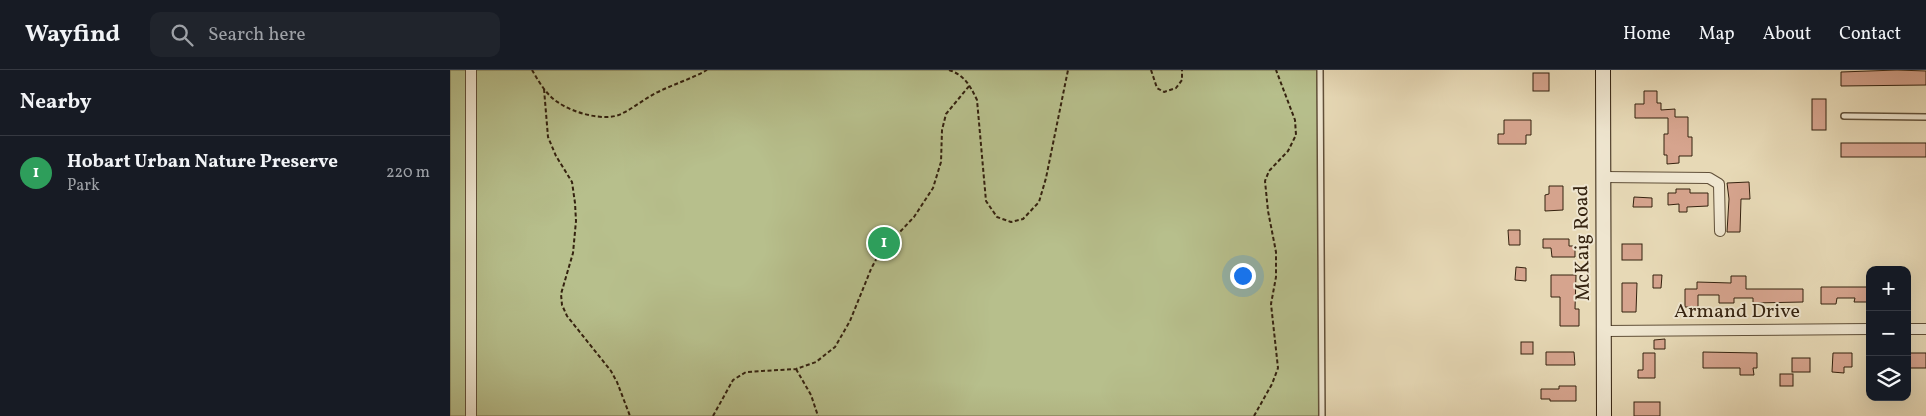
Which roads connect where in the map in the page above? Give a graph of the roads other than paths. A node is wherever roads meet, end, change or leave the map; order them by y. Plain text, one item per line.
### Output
1 (471, 70) edge
2 (1320, 70) edge
3 (1603, 70) edge
4 (1844, 116) dead end
5 (1926, 117) edge
6 (1603, 178) junction
7 (1720, 231) dead end
8 (1866, 329) edge
9 (1911, 329) edge
10 (1926, 329) edge
11 (1605, 331) junction
12 (471, 416) edge
13 (1322, 416) edge
14 (1604, 416) edge

1 - 12 street
2 - 13 lane
3 - 6 street, McKaig Road
4 - 5 lane
6 - 7 street
6 - 11 street, McKaig Road
8 - 11 street, Armand Drive
9 - 10 street
11 - 14 street, McKaig Road

